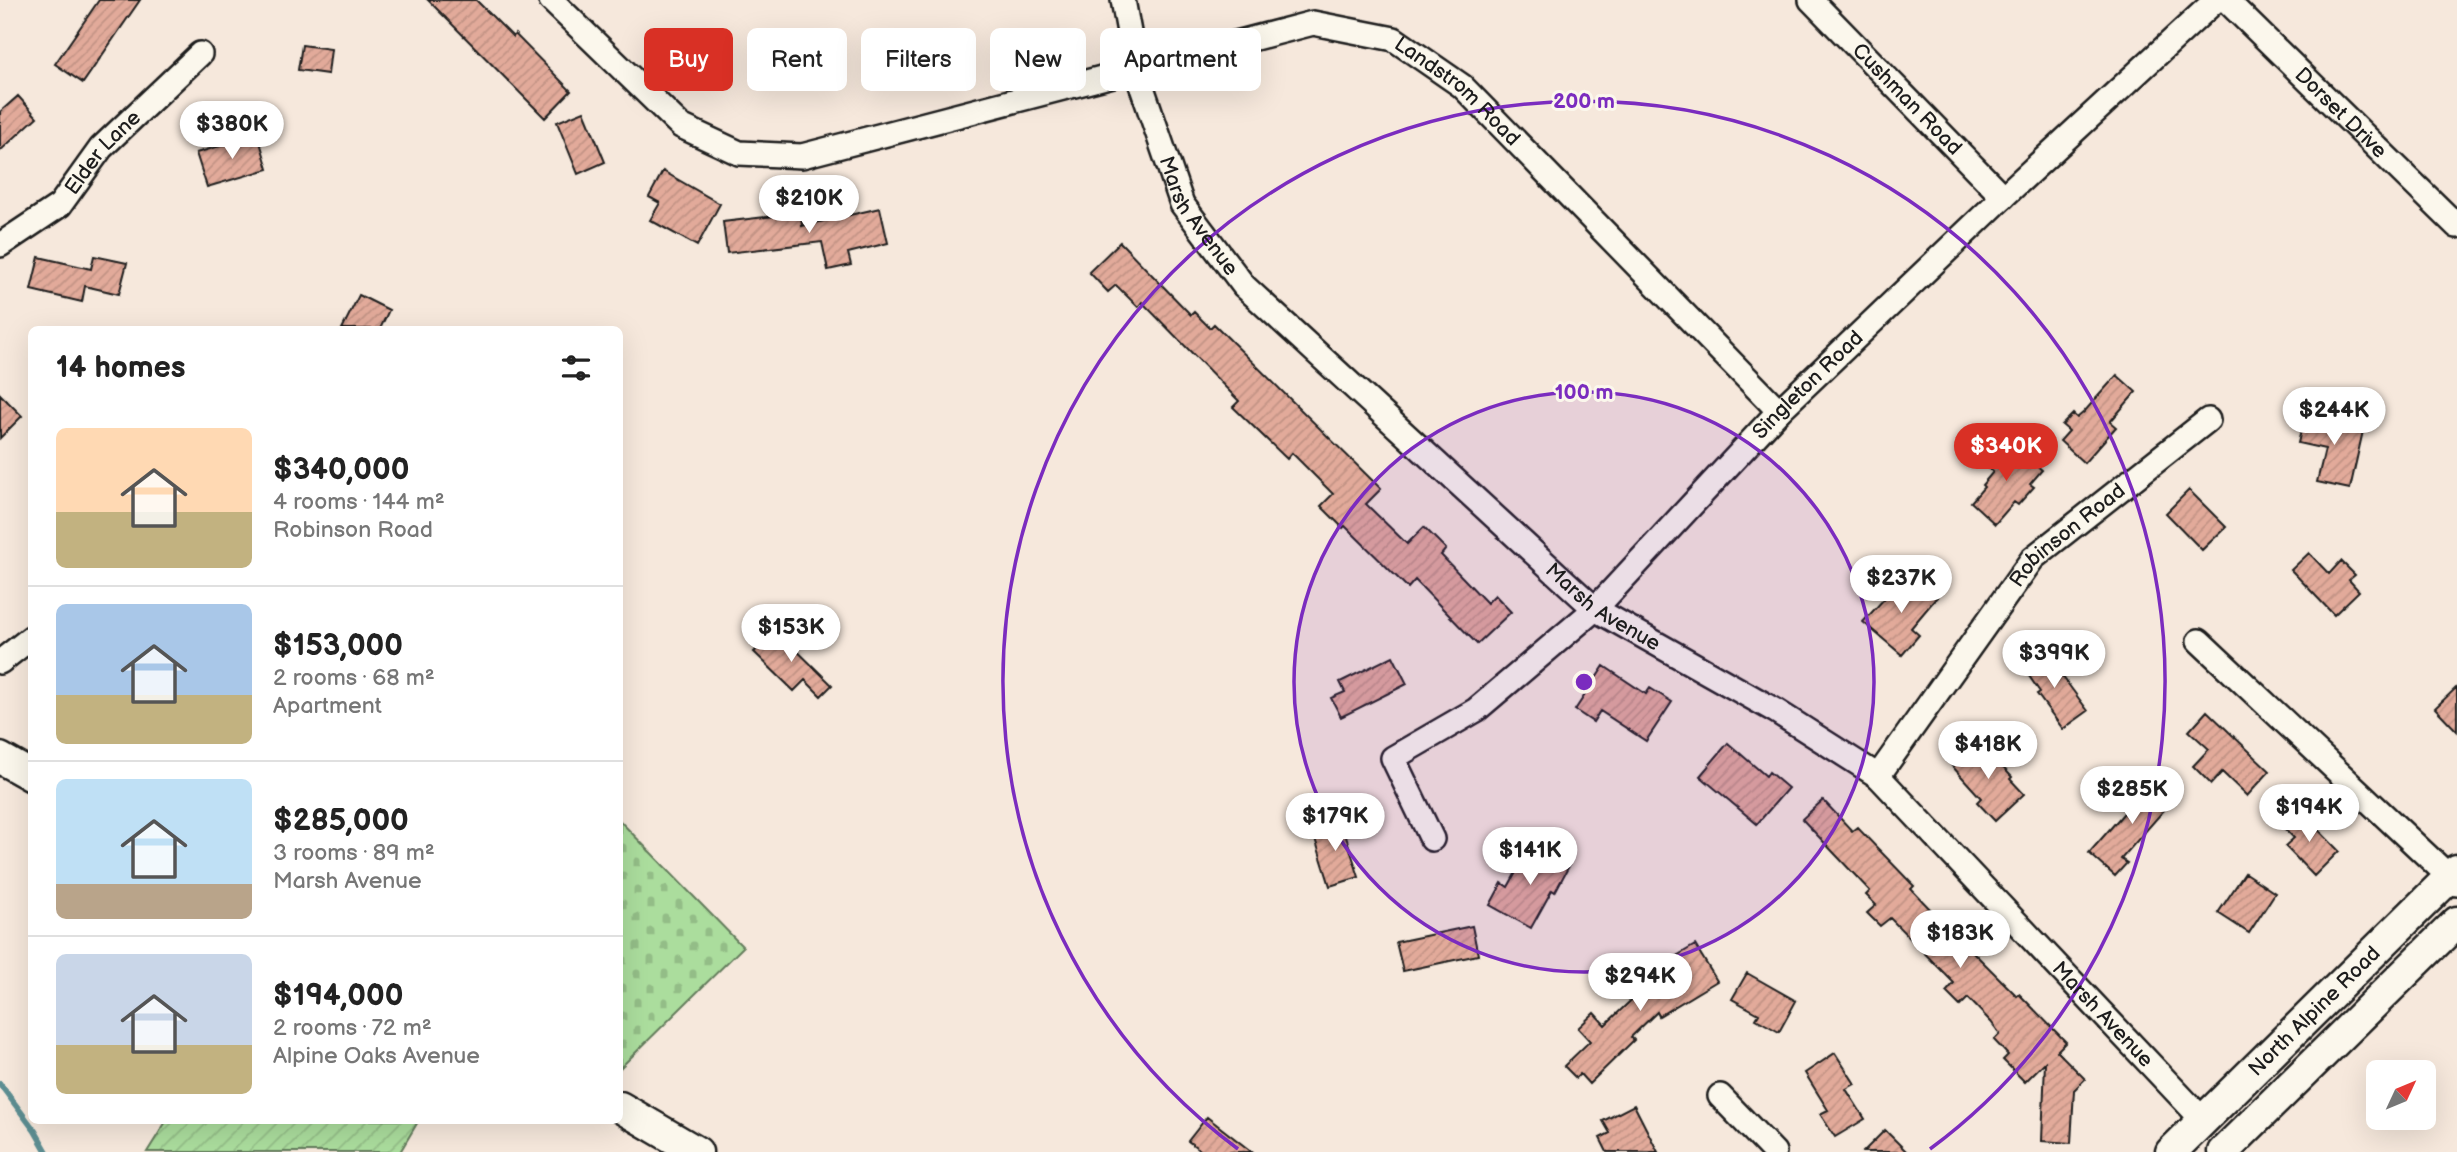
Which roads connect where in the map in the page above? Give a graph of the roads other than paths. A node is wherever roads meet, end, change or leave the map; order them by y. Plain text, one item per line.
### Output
1 (551, 0) edge
2 (1123, 0) edge
3 (1811, 0) edge
4 (2216, 0) edge
5 (2226, 0) edge
6 (1128, 28) edge
7 (1261, 37) edge
8 (200, 54) dead end
9 (1100, 79) edge
10 (1143, 91) edge
11 (2003, 197) junction
12 (2457, 226) edge
13 (0, 245) edge
14 (1779, 411) junction
15 (2208, 420) dead end
16 (1595, 609) junction
17 (28, 640) edge
18 (2199, 641) dead end
19 (0, 662) edge
20 (0, 758) edge
21 (28, 774) edge
22 (1878, 776) junction
23 (1432, 839) dead end
24 (2455, 877) edge
25 (2457, 922) edge
26 (1720, 1096) dead end
27 (623, 1109) edge
28 (2203, 1120) junction
29 (697, 1152) edge
30 (1774, 1152) edge
31 (2171, 1152) edge
32 (2223, 1152) edge

1 - 9 street, Landstrom Road
2 - 6 street, Marsh Avenue
3 - 11 street, Cushman Road
4 - 11 street, Singleton Road
5 - 12 street, Dorset Drive
7 - 14 street, Landstrom Road
8 - 13 street, Elder Lane
10 - 16 street, Marsh Avenue
11 - 14 street, Singleton Road
14 - 16 street, Singleton Road
15 - 22 street, Robinson Road
16 - 22 street, Marsh Avenue
16 - 23 street, Singleton Road
17 - 19 street
18 - 24 street
20 - 21 main road
22 - 28 street, Marsh Avenue
24 - 28 main road, North Alpine Road
25 - 32 main road, North Alpine Road
26 - 30 street
27 - 29 main road
28 - 31 main road, North Alpine Road

